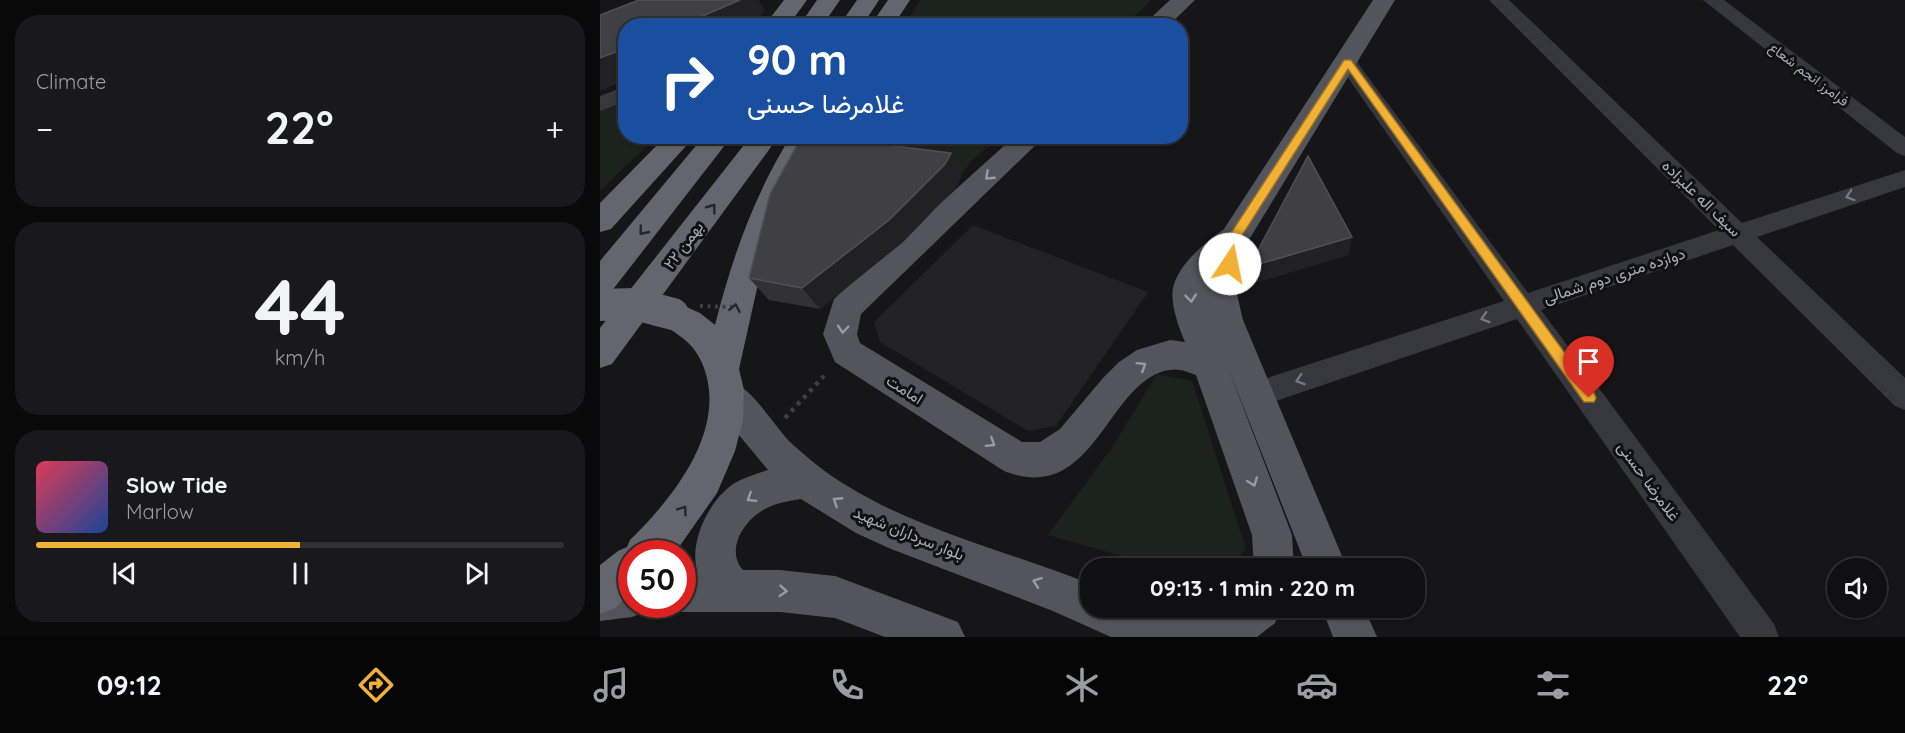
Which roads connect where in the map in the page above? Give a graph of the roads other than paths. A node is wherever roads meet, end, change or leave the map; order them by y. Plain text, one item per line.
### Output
1 (796, 0) edge
2 (829, 0) edge
3 (868, 0) edge
4 (899, 0) edge
5 (1184, 0) edge
6 (1384, 0) edge
7 (1498, 0) edge
8 (1712, 0) edge
9 (781, 18) edge
10 (816, 18) edge
11 (856, 18) edge
12 (887, 18) edge
13 (1163, 18) edge
14 (1347, 62) junction
15 (618, 96) edge
16 (600, 104) edge
17 (674, 144) edge
18 (713, 144) edge
19 (760, 144) edge
20 (800, 144) edge
21 (1023, 144) edge
22 (1905, 148) edge
23 (1905, 178) edge
24 (600, 221) edge
25 (1738, 234) junction
26 (1235, 237) junction
27 (600, 283) edge
28 (600, 305) edge
29 (1523, 305) junction
30 (600, 354) edge
31 (1210, 365) junction
32 (726, 380) junction
33 (1905, 397) edge
34 (1240, 400) junction
35 (805, 480) junction
36 (660, 540) edge
37 (1273, 558) edge
38 (1322, 558) edge
39 (618, 577) edge
40 (696, 591) edge
41 (734, 592) junction
42 (600, 593) edge
43 (618, 598) edge
44 (600, 600) edge
45 (1080, 601) edge
46 (1118, 618) edge
47 (1252, 618) edge
48 (1347, 618) edge
49 (1158, 636) edge
50 (943, 637) edge
51 (1355, 637) edge
52 (1761, 637) edge

1 - 9 highway
2 - 10 highway
3 - 11 highway
4 - 12 highway
5 - 13 main road
6 - 14 main road
7 - 25 street, سیف اله علیزاده
8 - 22 street, فرامرز انجم شعاع
14 - 26 main road
14 - 29 street, غلامرضا حسنی
15 - 16 street
17 - 24 highway
18 -> 27 highway
30 -> 19 highway, ۲۲ بهمن
32 -> 20 highway
21 -> 31 main road, امامت
23 -> 25 street, دوازده متری دوم شمالی
25 - 29 street, دوازده متری دوم شمالی
25 - 33 street, سیف اله علیزاده
26 -> 31 main road
26 - 34 main road
28 - 32 highway, bridge
29 -> 34 street, دوازده متری دوم شمالی
29 - 52 street, غلامرضا حسنی
31 - 34 main road
32 - 35 main road, بلوار سرداران شهید
36 -> 32 highway
34 -> 37 main road
34 - 38 main road
35 -> 41 main road
45 -> 35 main road, بلوار سرداران شهید
39 - 42 highway
40 - 41 main road
41 -> 50 main road
43 - 44 main road
46 - 49 main road
47 - 49 main road
48 - 51 main road

